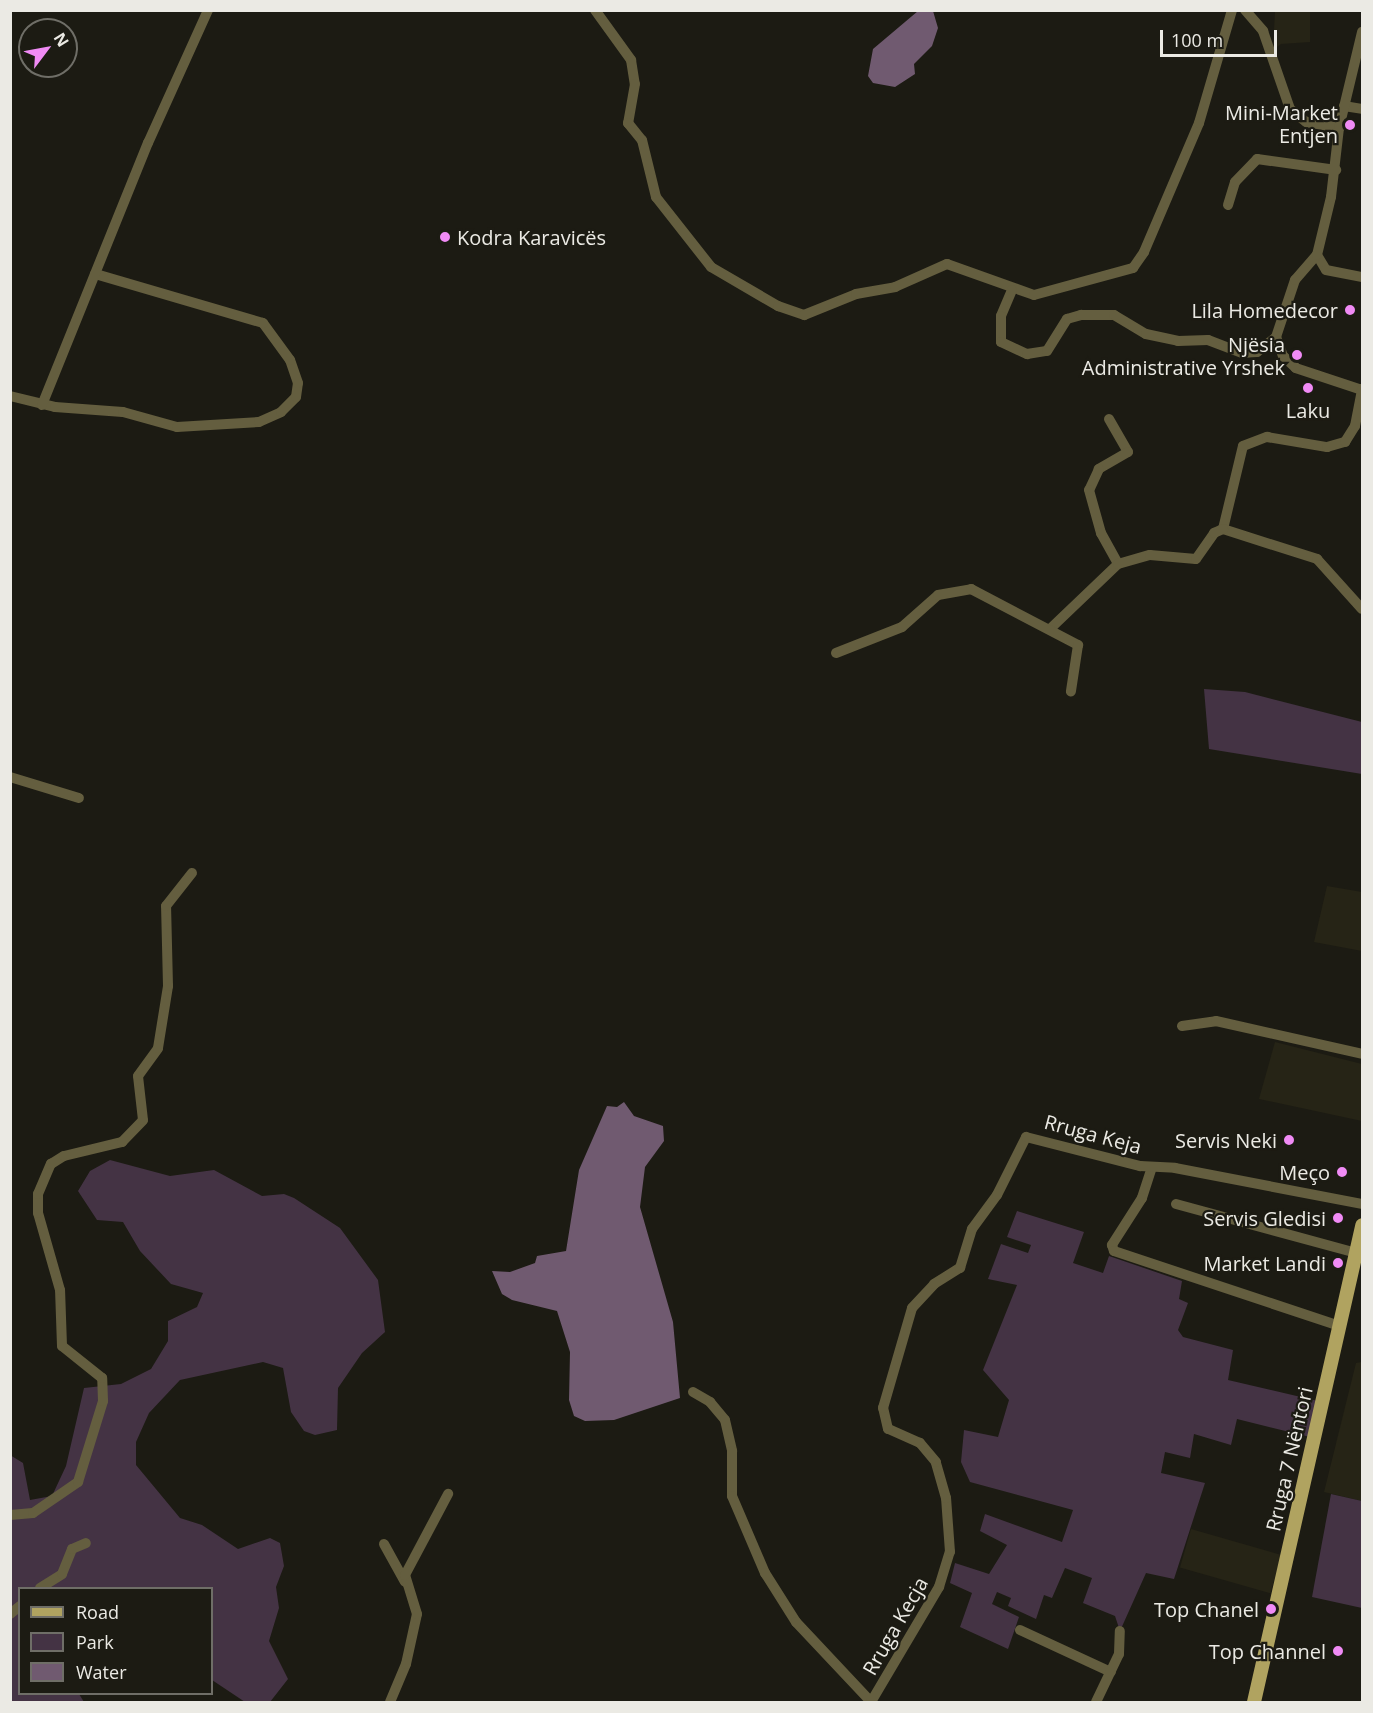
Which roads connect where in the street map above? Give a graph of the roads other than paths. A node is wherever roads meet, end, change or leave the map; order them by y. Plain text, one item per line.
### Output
1 (208, 10) edge
2 (595, 10) edge
3 (1232, 10) edge
4 (1245, 10) edge
5 (1362, 32) edge
6 (1344, 106) junction
7 (1362, 109) edge
8 (1339, 128) junction
9 (1336, 170) junction
10 (1228, 205) dead end
11 (1317, 255) junction
12 (95, 274) junction
13 (1362, 277) edge
14 (1012, 290) junction
15 (1276, 337) junction
16 (1362, 389) edge
17 (10, 396) edge
18 (42, 405) junction
19 (1109, 418) dead end
20 (1223, 529) junction
21 (1118, 564) junction
22 (1362, 609) edge
23 (1051, 628) junction
24 (837, 653) dead end
25 (1071, 691) dead end
26 (10, 777) edge
27 (79, 798) dead end
28 (192, 873) dead end
29 (1182, 1026) dead end
30 (1362, 1054) edge
31 (1026, 1137) joint
32 (1152, 1167) junction
33 (1176, 1204) dead end
34 (1362, 1204) edge
35 (1362, 1225) edge
36 (1356, 1253) junction
37 (1340, 1326) junction
38 (693, 1392) dead end
39 (448, 1494) dead end
40 (10, 1515) edge
41 (86, 1543) dead end
42 (384, 1544) dead end
43 (405, 1582) junction
44 (42, 1587) edge
45 (1020, 1630) dead end
46 (1120, 1631) dead end
47 (1111, 1672) junction
48 (390, 1702) edge
49 (871, 1702) edge
50 (1096, 1702) edge
51 (1254, 1702) edge

1 - 12 street
2 - 14 street
3 - 14 street
4 - 8 street
5 - 6 street
6 - 7 street
6 - 8 street
8 - 9 street
9 - 10 street
9 - 11 street
11 - 13 street
11 - 15 street
12 - 18 street
12 - 18 street
14 - 15 street
15 - 16 street
16 - 20 street
17 - 18 street
19 - 21 street
20 - 21 street
20 - 22 street
21 - 23 street
23 - 24 street
23 - 25 street
26 - 27 street
28 - 40 street
29 - 30 street
31 - 32 street, Rruga Keja
31 - 49 street, Rruga Kecja
32 - 34 street, Rruga Keja
32 - 37 street
33 - 36 street
35 - 36 main road, Rruga 7 Nëntori
36 - 37 main road, Rruga 7 Nëntori
37 - 51 main road, Rruga 7 Nëntori
38 - 49 street
39 - 43 street
41 - 44 street
42 - 43 street
43 - 48 street
45 - 47 street
46 - 47 street
47 - 50 street

